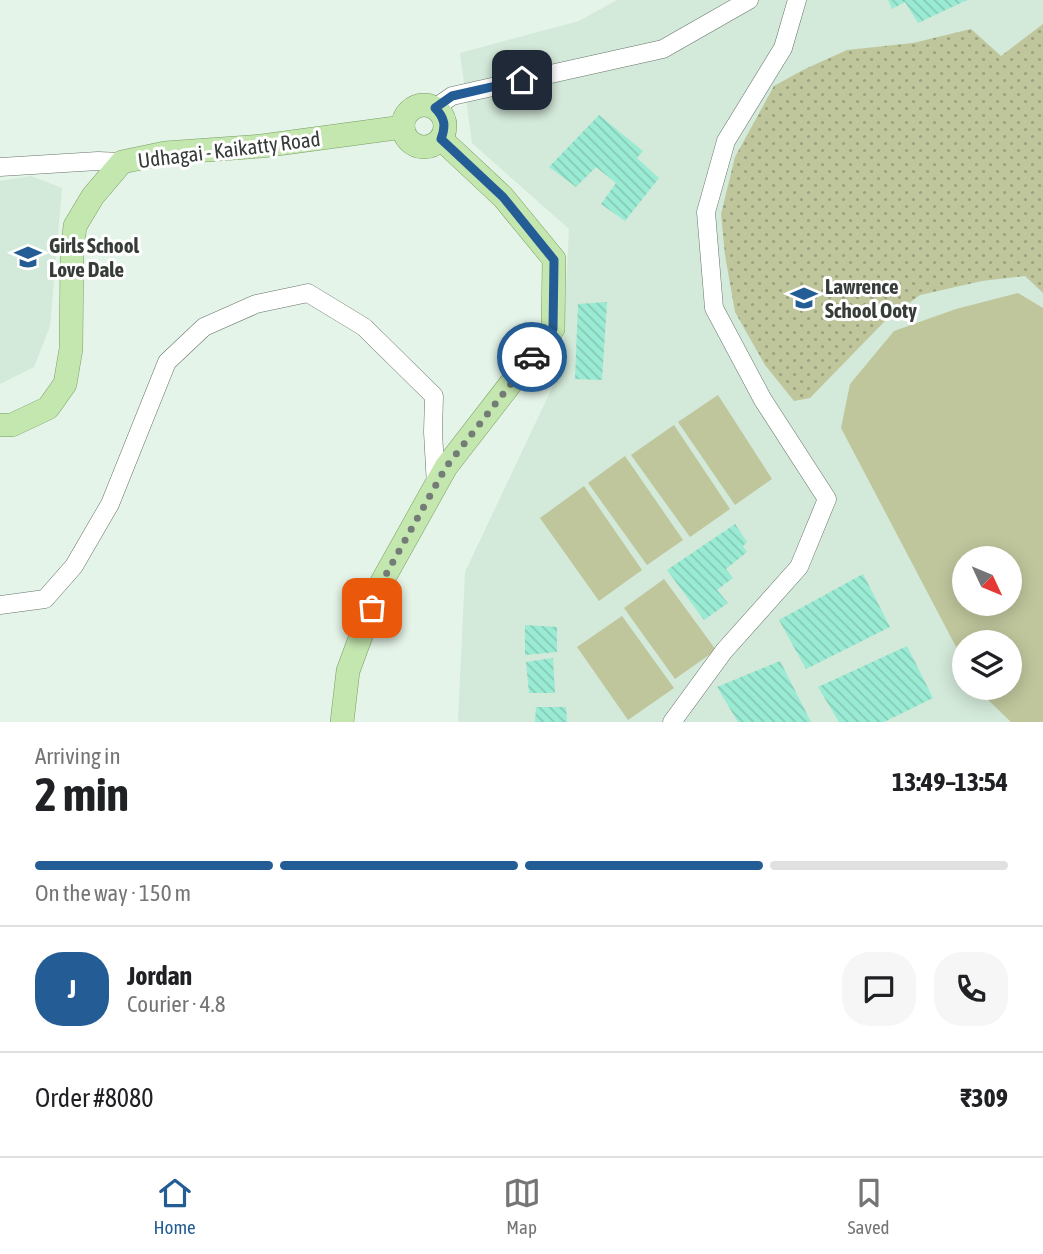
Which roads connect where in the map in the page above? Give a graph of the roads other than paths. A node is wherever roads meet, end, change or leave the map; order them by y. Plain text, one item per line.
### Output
1 (749, 0) edge
2 (797, 0) edge
3 (435, 108) junction
4 (403, 127) junction
5 (441, 139) junction
6 (122, 162) junction
7 (0, 167) edge
8 (0, 425) edge
9 (436, 486) junction
10 (0, 605) edge
11 (342, 722) edge
12 (672, 722) edge

1 - 3 street
2 - 12 street
3 - 4 main road
3 - 5 main road
4 - 5 main road
4 - 6 main road, Udhagai - Kaikatty Road
5 - 9 main road
6 - 7 street
6 - 8 main road, Udhagai - Kaikatty Road
9 - 10 street
9 - 11 main road

